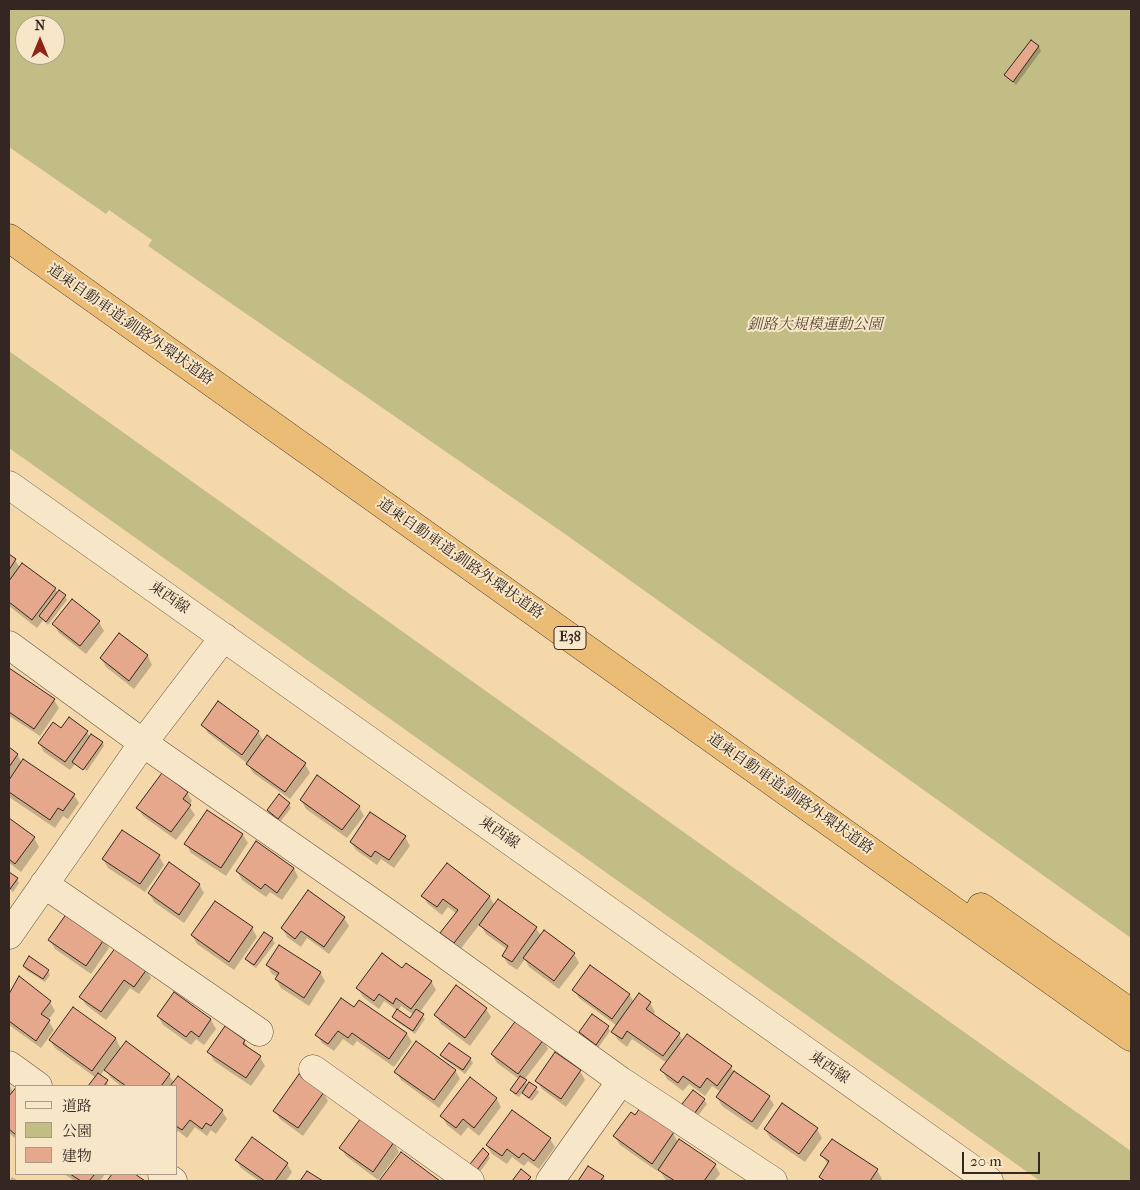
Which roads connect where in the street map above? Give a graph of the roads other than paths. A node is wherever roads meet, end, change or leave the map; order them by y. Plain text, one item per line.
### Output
1 (9, 218) edge
2 (9, 238) edge
3 (9, 485) edge
4 (224, 637) junction
5 (9, 645) edge
6 (143, 743) junction
7 (44, 884) junction
8 (9, 935) edge
9 (1131, 1013) edge
10 (259, 1032) dead end
11 (1131, 1037) edge
12 (9, 1065) edge
13 (313, 1069) dead end
14 (621, 1081) junction
15 (37, 1085) edge
16 (470, 1181) edge
17 (550, 1181) edge
18 (773, 1181) edge
19 (989, 1181) edge

1 - 9 highway, 道東自動車道;釧路外環状道路 / E38
2 - 11 highway, 道東自動車道;釧路外環状道路 / E38
3 - 4 street, 東西線
4 - 6 street
4 - 19 street, 東西線
5 - 6 street
6 - 7 street
6 - 14 street
7 - 8 street
7 - 10 street
12 - 15 street
13 - 16 street
14 - 17 street
14 - 18 street

